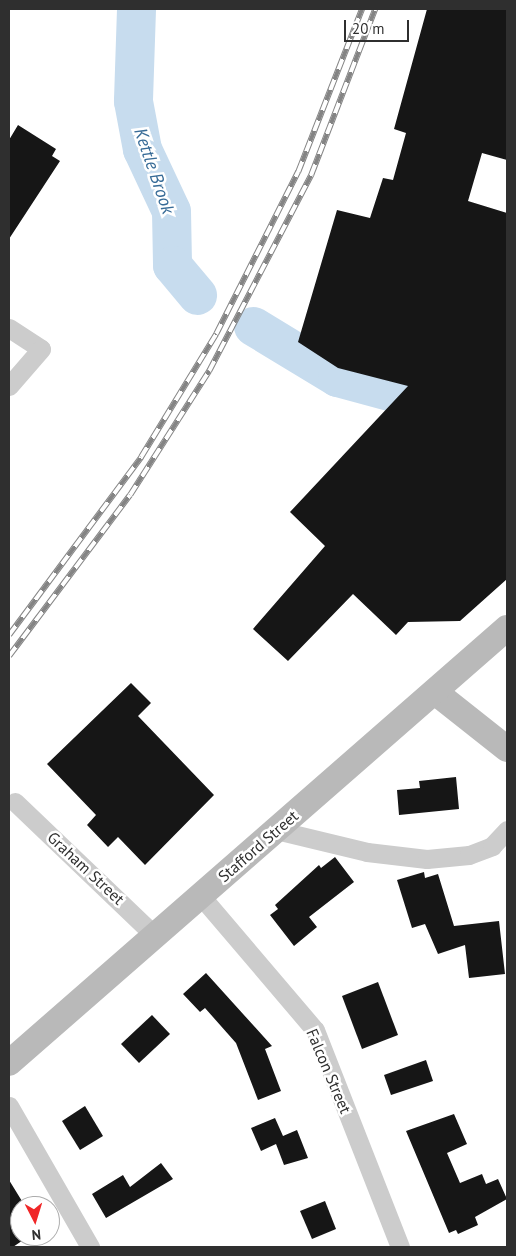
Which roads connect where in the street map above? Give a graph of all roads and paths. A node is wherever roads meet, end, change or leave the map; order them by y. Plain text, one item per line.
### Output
1 (9, 328) edge
2 (9, 386) edge
3 (507, 628) edge
4 (435, 692) junction
5 (507, 749) edge
6 (15, 802) dead end
7 (276, 830) junction
8 (507, 830) edge
9 (200, 896) junction
10 (155, 936) junction
11 (9, 1064) edge
12 (9, 1106) edge
13 (90, 1247) edge
14 (400, 1247) edge

1 - 2 street
3 - 4 main road, Stafford Street
4 - 5 main road
4 - 7 main road, Stafford Street
6 - 10 street, Graham Street
7 - 8 street
7 - 9 main road, Stafford Street
9 - 10 main road, Stafford Street
9 - 14 street, Falcon Street
10 - 11 main road, Stafford Street
12 - 13 street

